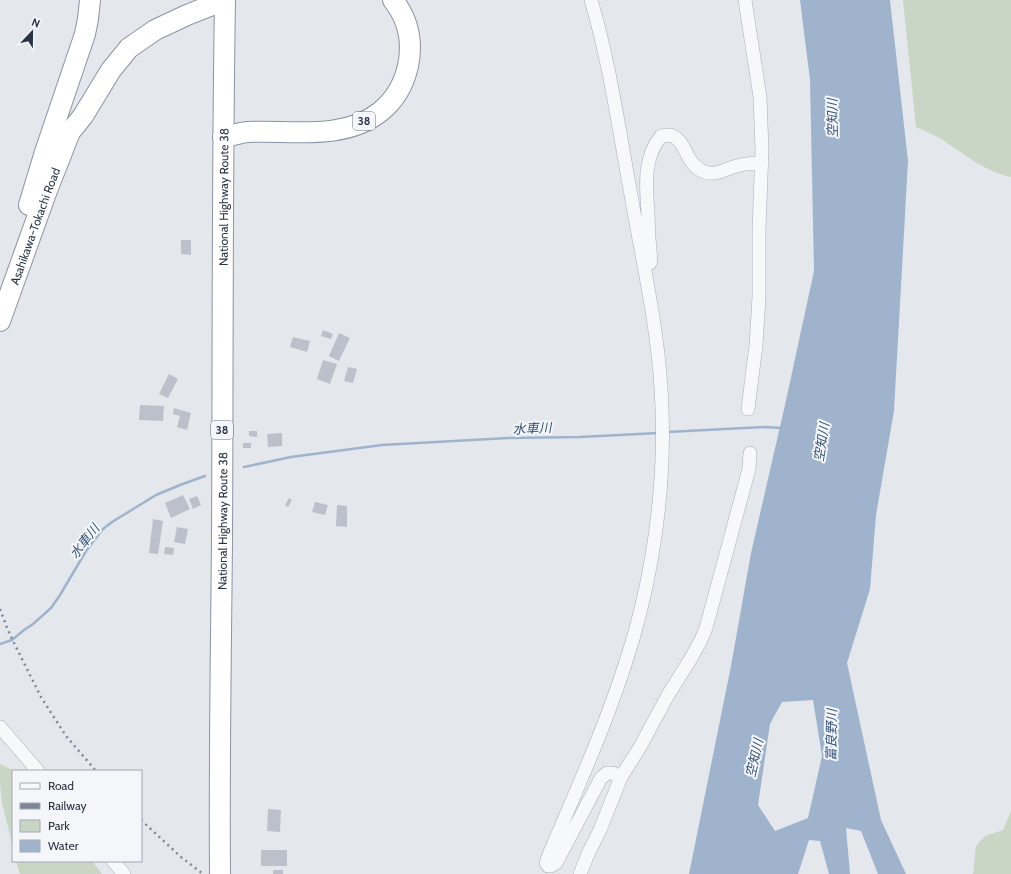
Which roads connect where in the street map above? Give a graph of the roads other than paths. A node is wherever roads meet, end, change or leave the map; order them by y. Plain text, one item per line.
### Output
1 (90, 0) edge
2 (225, 0) edge
3 (393, 0) edge
4 (591, 0) edge
5 (744, 0) edge
6 (223, 137) junction
7 (762, 164) junction
8 (645, 270) junction
9 (0, 291) edge
10 (0, 321) edge
11 (748, 409) dead end
12 (750, 453) dead end
13 (0, 727) edge
14 (37, 770) edge
15 (621, 777) junction
16 (114, 862) edge
17 (220, 867) edge
18 (124, 874) edge
19 (580, 874) edge

1 - 9 highway, Asahikawa-Tokachi Road
2 - 6 highway, National Highway Route 38 / 38
2 - 10 highway, Asahikawa-Tokachi Road / 38
3 - 6 highway, 38
4 - 8 street
5 - 7 street
6 - 17 highway, National Highway Route 38 / 38
7 - 8 street
7 - 11 street
8 - 15 street
12 - 15 street
13 - 14 street
15 - 19 street
16 - 18 street

